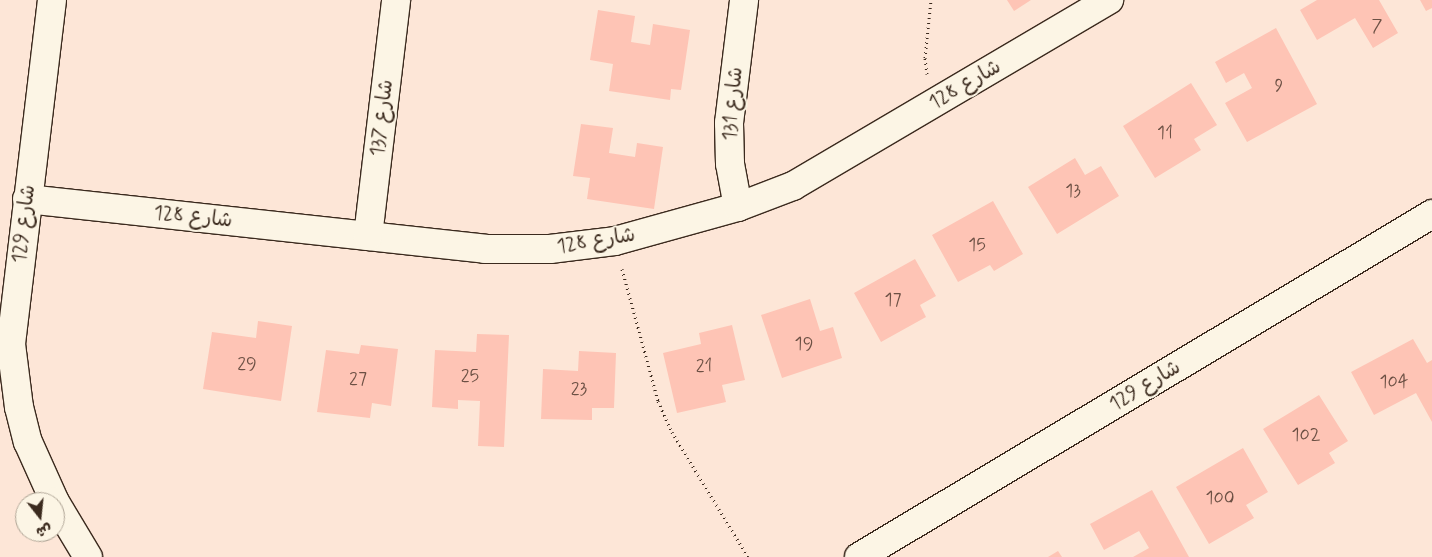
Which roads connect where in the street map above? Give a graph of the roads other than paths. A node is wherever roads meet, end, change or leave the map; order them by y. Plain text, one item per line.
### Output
1 (52, 0) edge
2 (396, 0) edge
3 (744, 0) edge
4 (1109, 0) edge
5 (27, 199) junction
6 (738, 207) junction
7 (1432, 214) edge
8 (368, 236) junction
9 (50, 492) edge
10 (65, 519) edge
11 (88, 557) edge
12 (859, 557) edge

1 - 5 street, شارع 129
2 - 8 street, شارع 137
3 - 6 street, شارع 131
4 - 6 street, شارع 128
5 - 8 street, شارع 128
5 - 9 street, شارع 129
6 - 8 street, شارع 128
7 - 12 street, شارع 129
10 - 11 street, شارع 129

